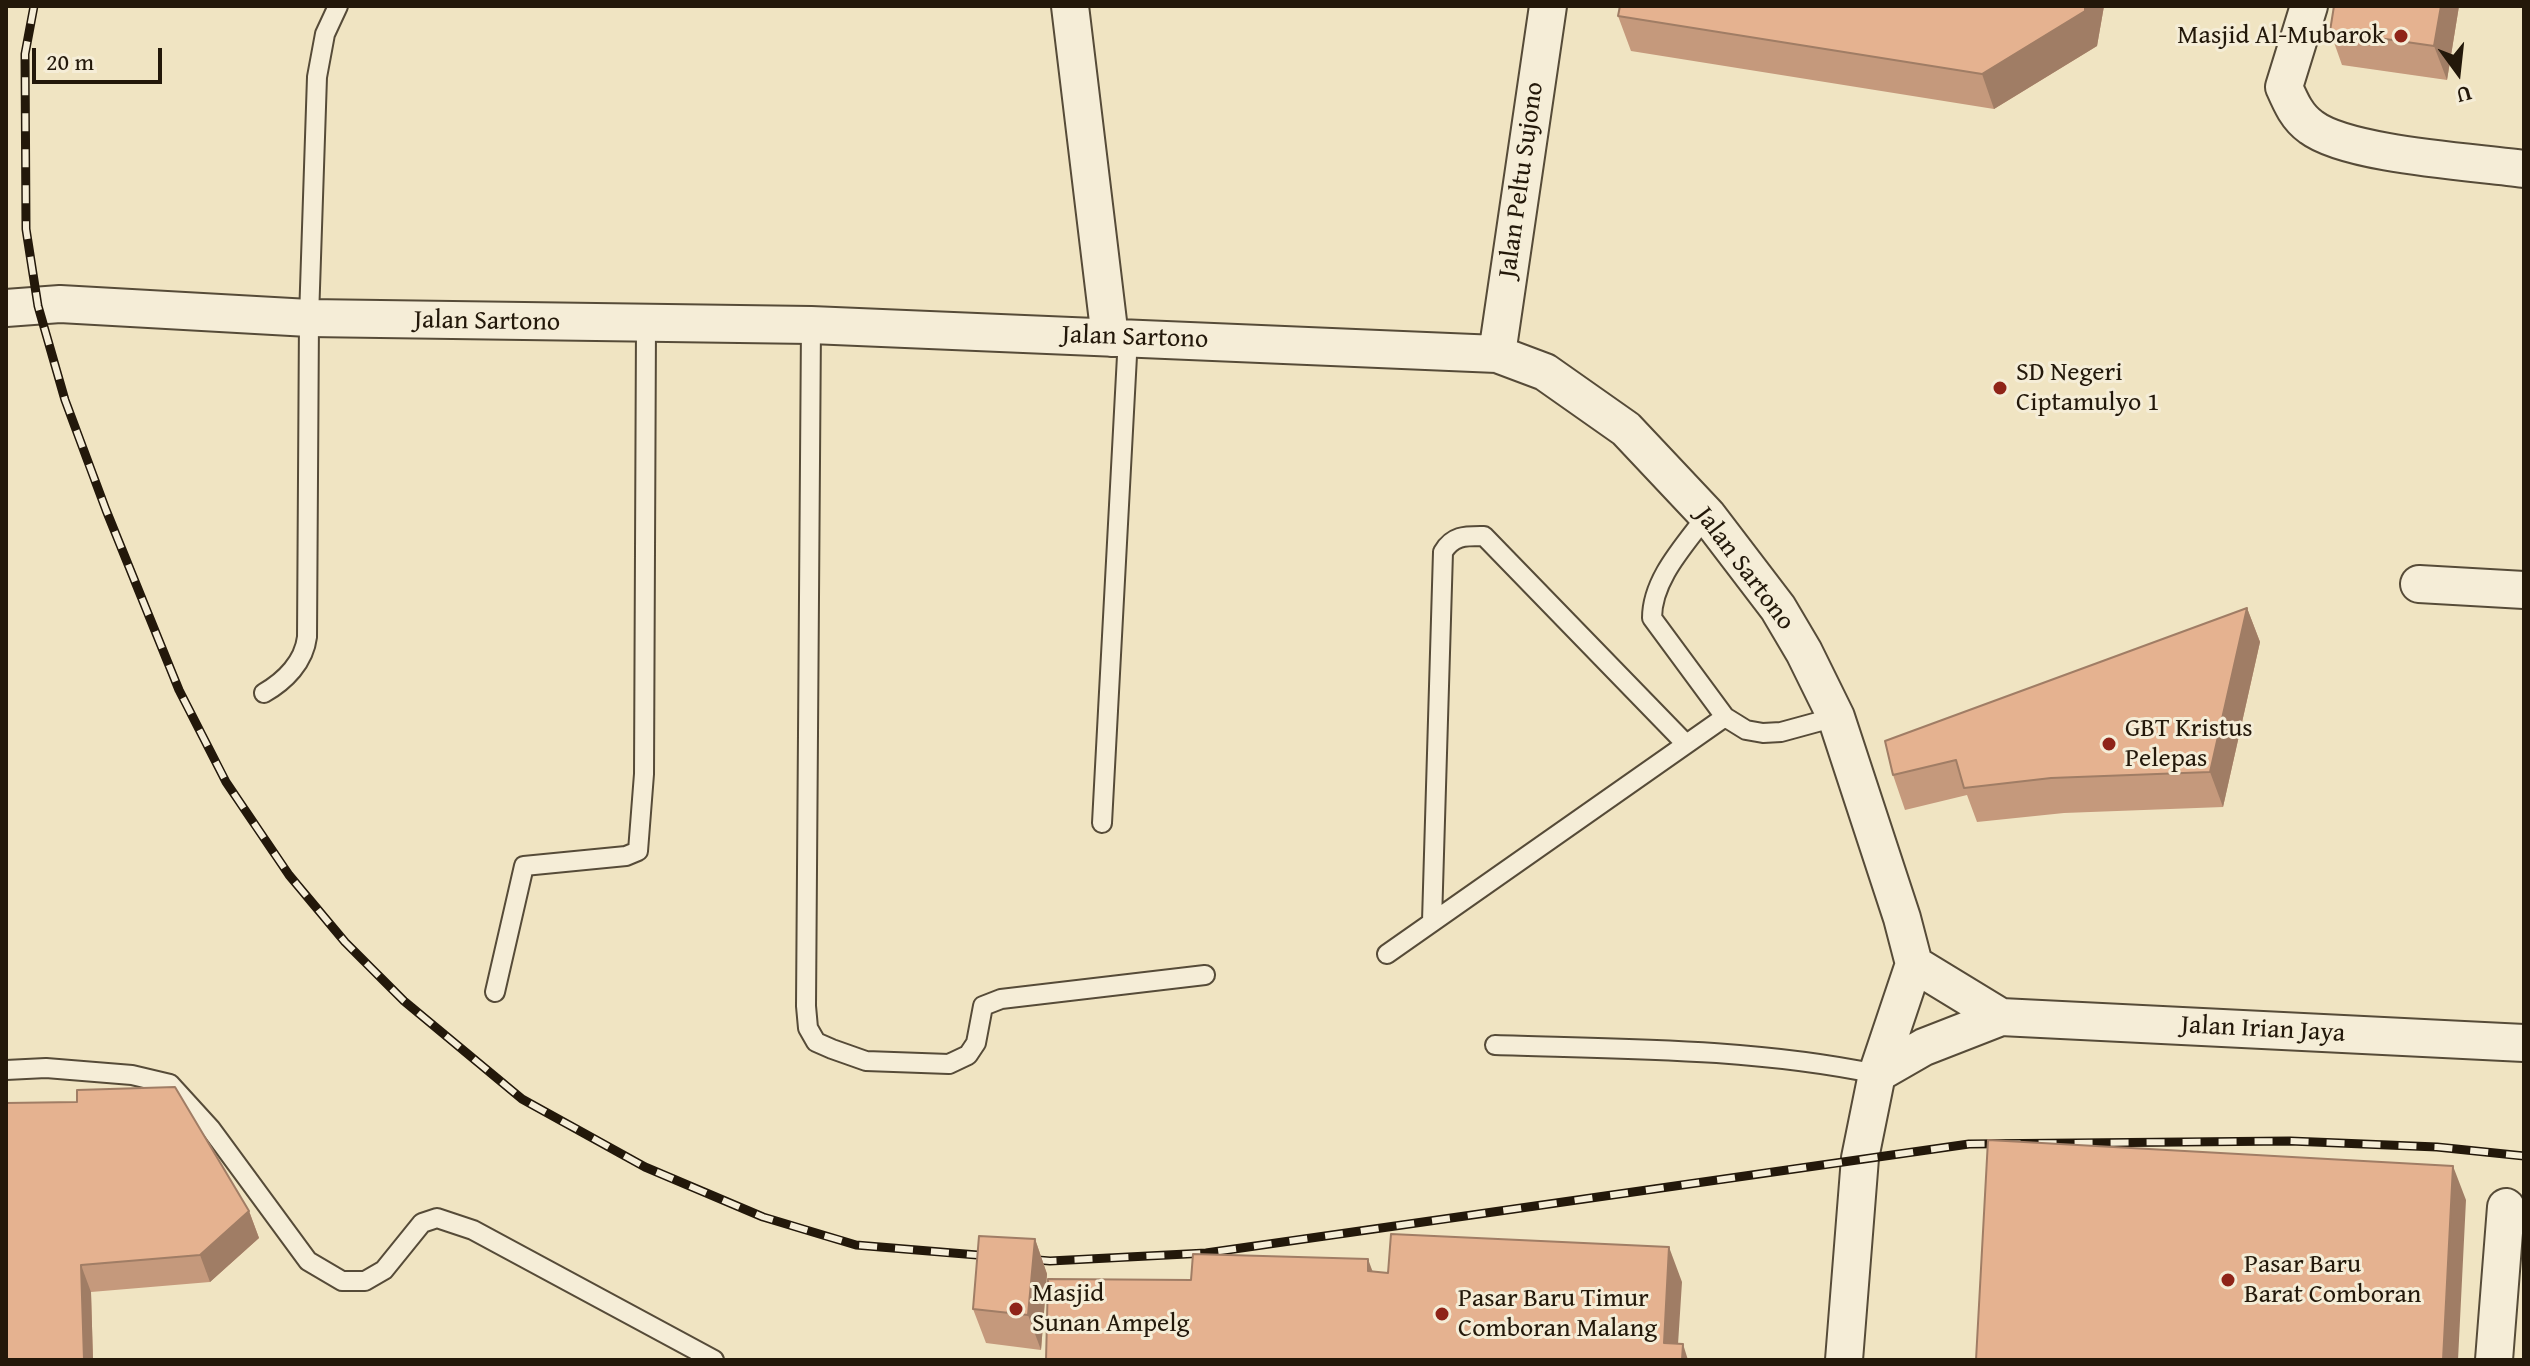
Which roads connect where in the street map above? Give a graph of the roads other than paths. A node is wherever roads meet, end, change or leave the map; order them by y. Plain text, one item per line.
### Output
1 (338, 6) edge
2 (1070, 6) edge
3 (1548, 6) edge
4 (2309, 6) edge
5 (2524, 169) edge
6 (6, 308) edge
7 (309, 318) junction
8 (646, 325) junction
9 (811, 325) junction
10 (1119, 338) junction
11 (1497, 354) junction
12 (1707, 515) junction
13 (2419, 584) dead end
14 (2524, 590) edge
15 (264, 693) dead end
16 (1725, 717) junction
17 (1836, 717) junction
18 (1686, 744) junction
19 (1102, 823) dead end
20 (1432, 921) junction
21 (1387, 954) dead end
22 (1914, 964) junction
23 (1205, 975) dead end
24 (495, 992) dead end
25 (2001, 1017) junction
26 (2524, 1043) edge
27 (1495, 1045) dead end
28 (6, 1070) edge
29 (1877, 1074) junction
30 (2506, 1207) dead end
31 (714, 1360) edge
32 (1844, 1360) edge
33 (2494, 1360) edge

1 - 7 lane
2 - 10 street
3 - 11 street, Jalan Peltu Sujono
4 - 5 street
6 - 7 street, Jalan Sartono
7 - 8 street, Jalan Sartono
7 - 15 lane
8 - 9 street, Jalan Sartono
8 - 24 lane
9 - 10 street, Jalan Sartono
9 - 23 lane
10 - 11 street, Jalan Sartono
10 - 19 lane
11 - 12 street, Jalan Sartono
12 - 16 lane
12 - 17 street, Jalan Sartono
13 - 14 street
16 - 17 lane
16 - 18 lane
17 - 22 street, Jalan Sartono
18 - 20 lane
18 - 20 lane
20 - 21 lane
22 - 25 street, Jalan Irian Jaya
22 - 29 street
25 - 26 street, Jalan Irian Jaya
25 - 29 street, Jalan Irian Jaya
27 - 29 lane
28 - 31 lane
29 - 32 street
30 - 33 street

